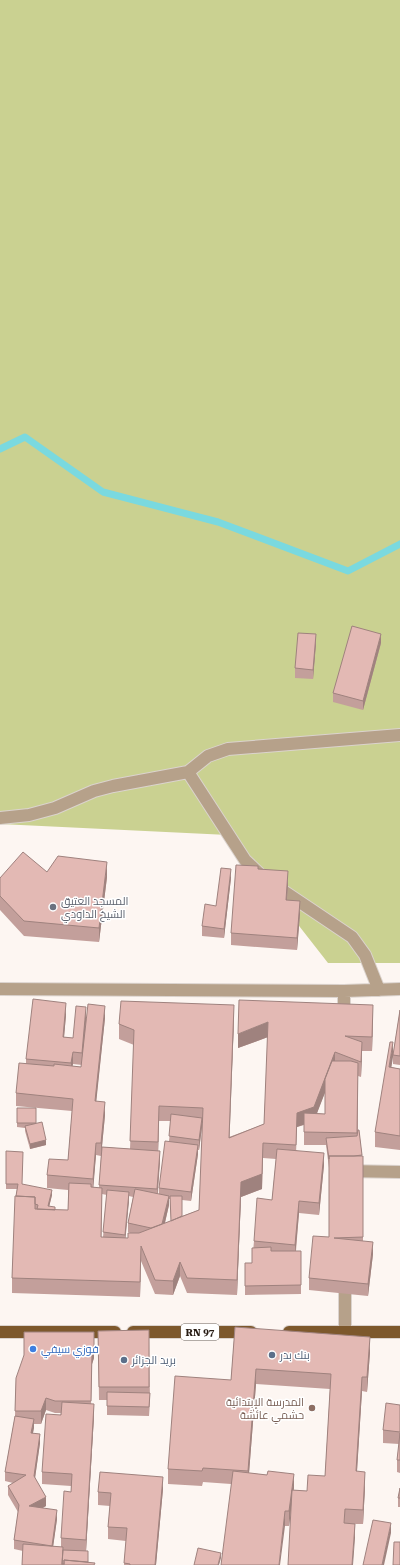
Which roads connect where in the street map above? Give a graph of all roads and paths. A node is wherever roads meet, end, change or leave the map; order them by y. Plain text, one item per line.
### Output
1 (400, 735) edge
2 (188, 772) junction
3 (0, 818) edge
4 (0, 989) edge
5 (400, 989) edge
6 (344, 990) junction
7 (378, 990) junction
8 (344, 1030) edge
9 (344, 1171) edge
10 (400, 1172) edge
11 (344, 1263) edge
12 (0, 1332) edge
13 (345, 1332) junction
14 (400, 1332) edge
15 (344, 1355) edge

1 - 2 street
2 - 3 street
2 - 7 street
4 - 6 street
5 - 7 street
6 - 7 street
6 - 8 street
9 - 10 street
11 - 13 street
12 - 13 main road, RN 97
13 - 14 main road, RN 97
13 - 15 street

